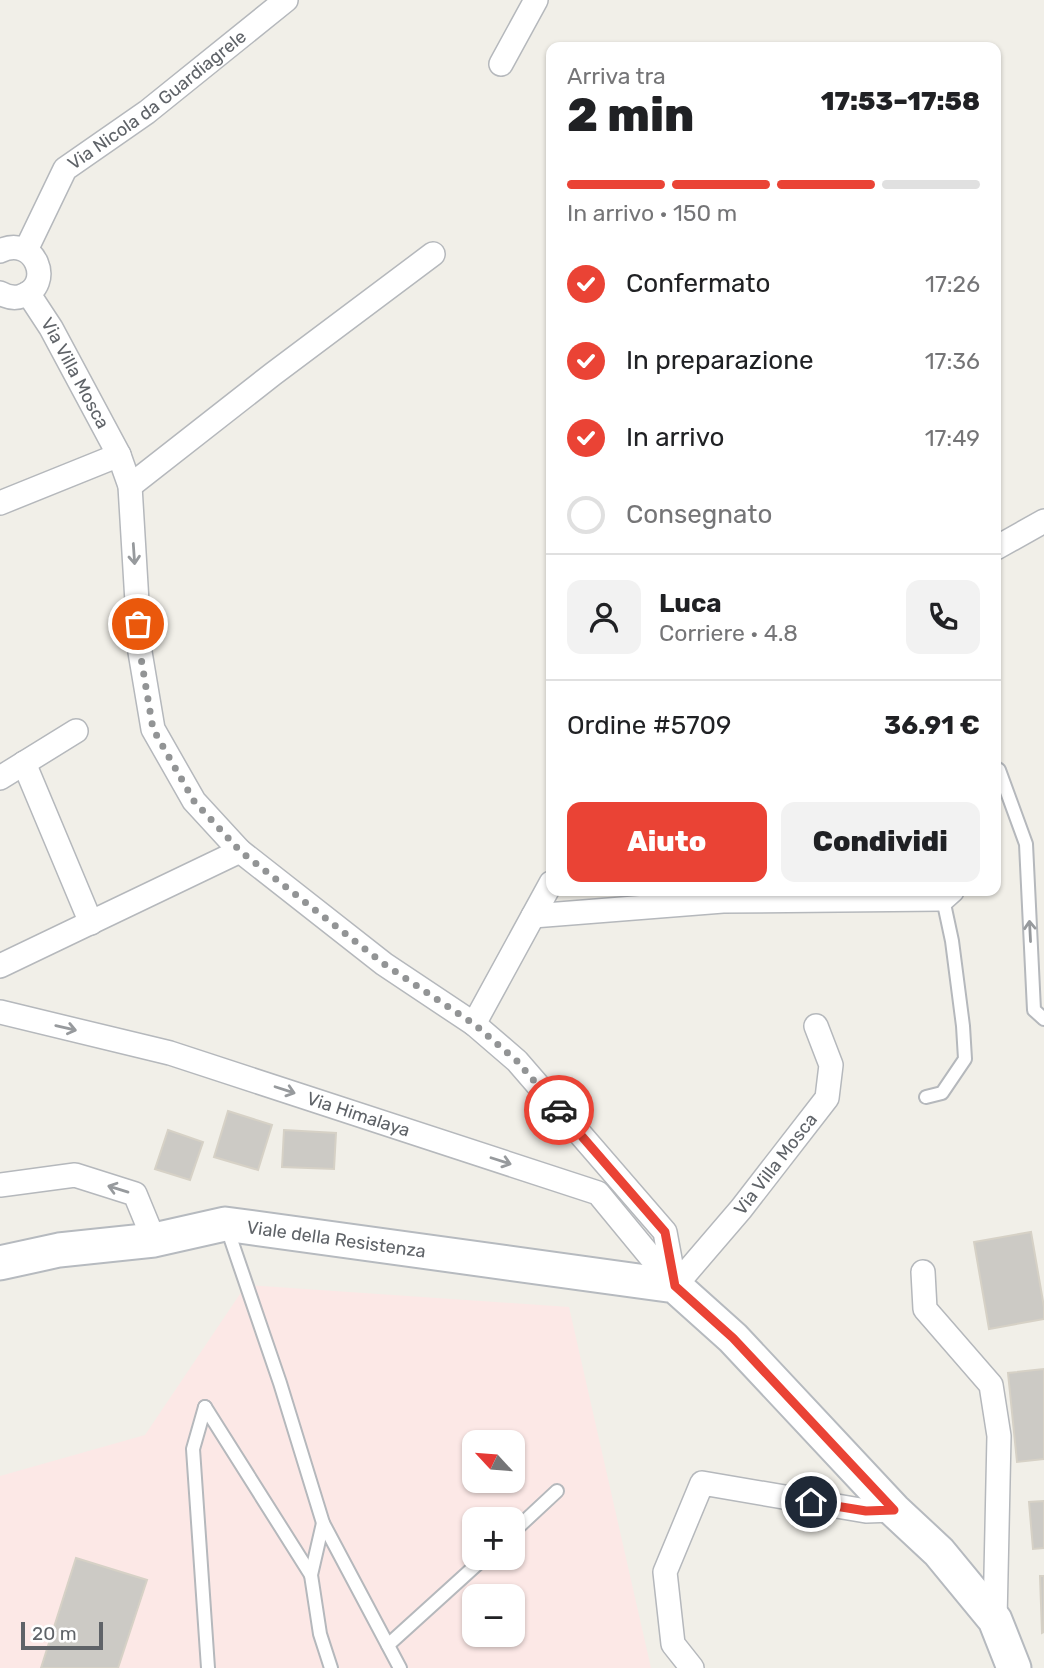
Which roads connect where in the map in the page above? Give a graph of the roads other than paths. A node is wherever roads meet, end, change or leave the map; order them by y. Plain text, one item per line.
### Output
1 (286, 0) edge
2 (536, 0) edge
3 (501, 64) dead end
4 (26, 250) junction
5 (0, 251) edge
6 (433, 254) dead end
7 (0, 293) edge
8 (28, 293) junction
9 (118, 455) junction
10 (130, 486) junction
11 (0, 503) edge
12 (1044, 521) edge
13 (1001, 545) edge
14 (76, 731) dead end
15 (24, 763) junction
16 (1001, 776) edge
17 (0, 778) edge
18 (240, 851) junction
19 (546, 892) edge
20 (910, 896) edge
21 (948, 896) edge
22 (533, 916) junction
23 (91, 923) junction
24 (0, 966) edge
25 (0, 1012) edge
26 (1044, 1019) edge
27 (474, 1024) junction
28 (816, 1026) dead end
29 (926, 1097) dead end
30 (0, 1185) edge
31 (225, 1224) junction
32 (154, 1240) junction
33 (0, 1263) edge
34 (923, 1272) dead end
35 (675, 1286) junction
36 (557, 1491) dead end
37 (894, 1510) junction
38 (525, 1521) edge
39 (323, 1523) junction
40 (471, 1570) edge
41 (311, 1575) junction
42 (995, 1620) junction
43 (388, 1645) junction
44 (208, 1668) edge
45 (331, 1668) edge
46 (400, 1668) edge
47 (692, 1668) edge
48 (1014, 1668) edge

1 - 4 street, Via Nicola da Guardiagrele
2 - 3 street
4 - 5 street
4 - 8 street
6 - 10 street
7 - 8 street
8 - 9 street, Via Villa Mosca
9 - 10 street, Via Villa Mosca
9 - 11 street
10 -> 18 street, Via Villa Mosca
12 - 13 street
14 - 15 street
15 - 17 street
15 - 23 street
26 -> 16 lane
18 - 23 street
18 - 27 street, Via Villa Mosca
19 - 22 street
20 - 22 street
21 - 29 lane
22 - 27 street
23 - 24 street
25 -> 35 street, Via Himalaya
27 - 35 street, Via Villa Mosca
28 - 35 street, Via Villa Mosca
32 -> 30 street
31 - 32 street, Viale della Resistenza
31 - 35 street, Viale della Resistenza
31 - 39 lane
32 - 33 street, Viale della Resistenza
34 - 42 street
35 - 37 street
36 - 38 lane
37 - 42 street
37 - 47 street
39 - 41 lane
39 - 43 lane
40 - 43 lane
41 - 44 lane
41 - 45 lane
42 - 48 street
43 - 46 lane

